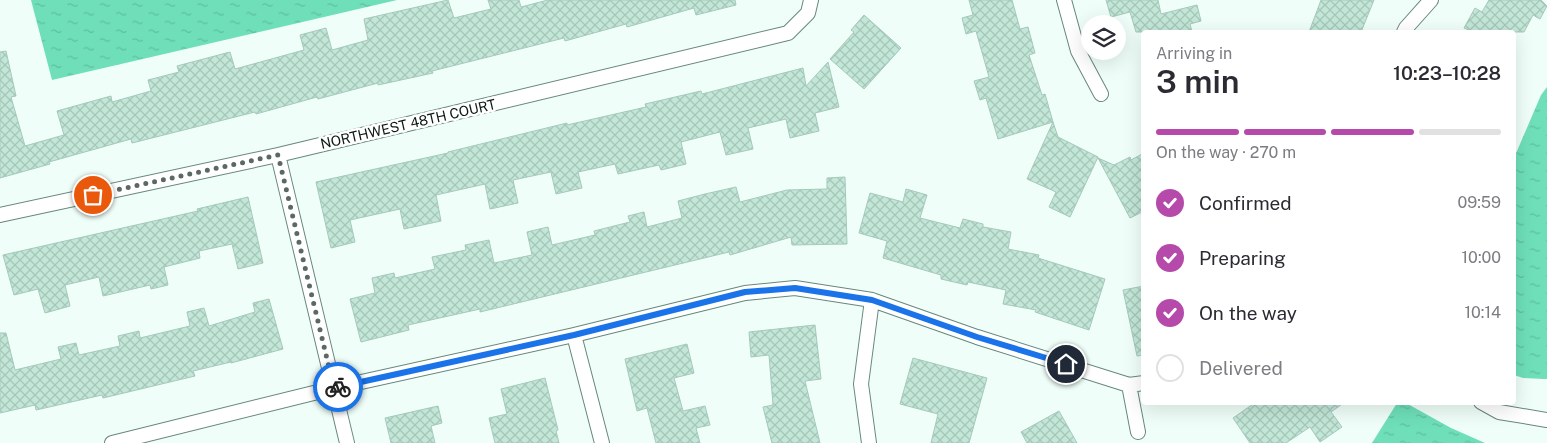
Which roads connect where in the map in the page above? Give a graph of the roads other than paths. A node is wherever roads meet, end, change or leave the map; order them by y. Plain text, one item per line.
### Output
1 (1064, 0) edge
2 (1431, 0) edge
3 (809, 6) edge
4 (1405, 30) edge
5 (1101, 94) dead end
6 (278, 155) junction
7 (0, 215) edge
8 (872, 300) junction
9 (574, 335) junction
10 (1141, 383) edge
11 (1129, 385) junction
12 (334, 388) junction
13 (1486, 405) edge
14 (1547, 420) edge
15 (1138, 432) dead end
16 (112, 443) edge
17 (346, 443) edge
18 (602, 443) edge
19 (870, 443) edge

1 - 5 street
2 - 4 street
3 - 6 street, NORTHWEST 48TH COURT
6 - 7 street, NORTHWEST 48TH COURT
6 - 12 street
8 - 9 street
8 - 11 street
8 - 19 street
9 - 12 street
9 - 18 street
10 - 11 street
11 - 15 street
12 - 16 street
12 - 17 street
13 - 14 street

